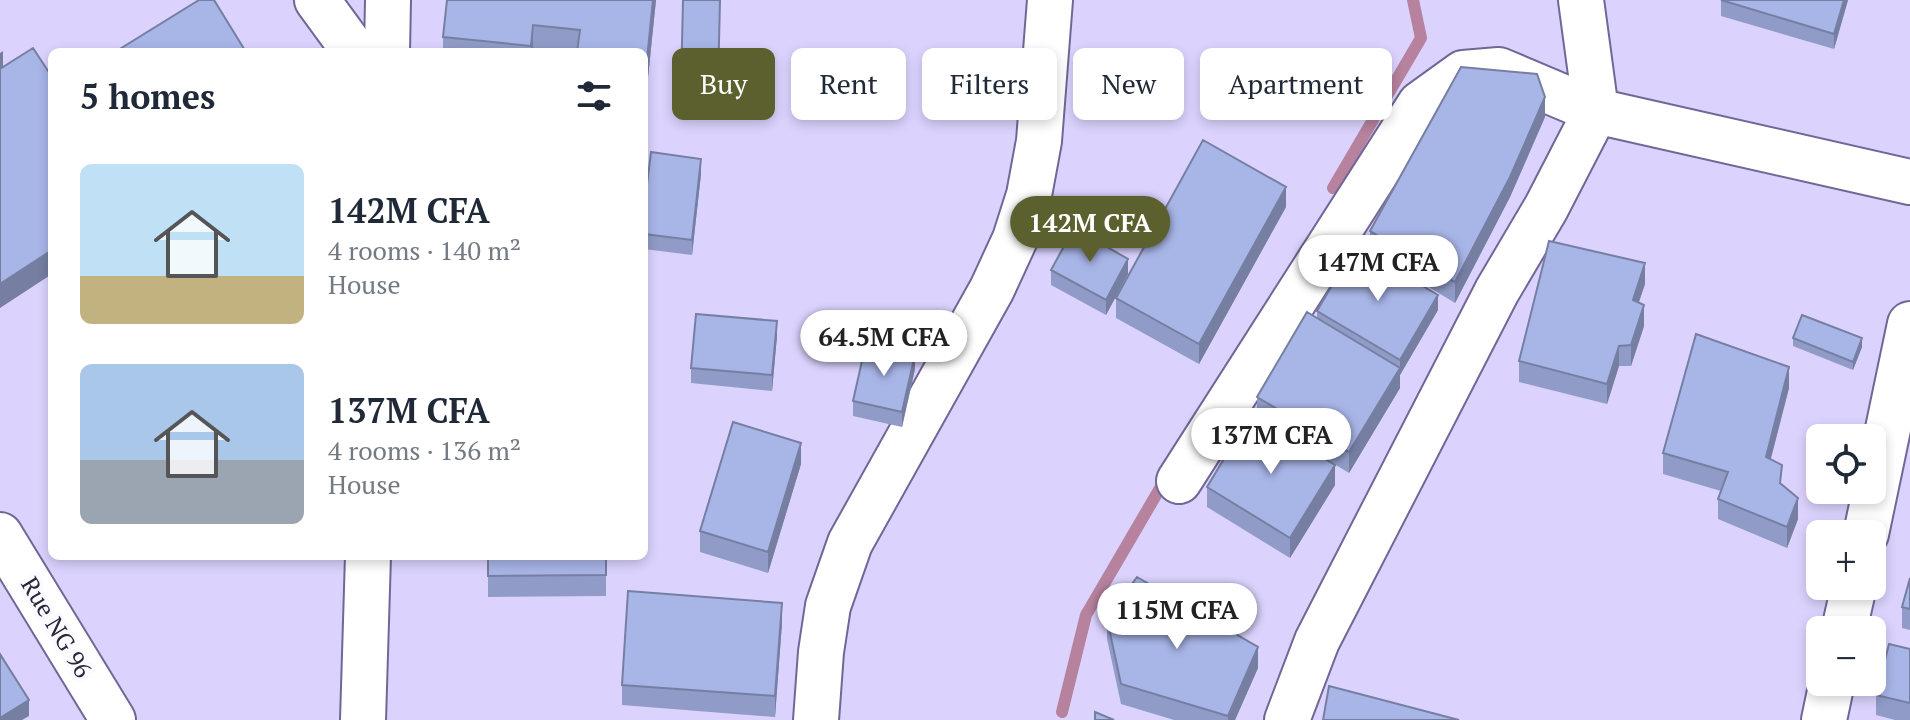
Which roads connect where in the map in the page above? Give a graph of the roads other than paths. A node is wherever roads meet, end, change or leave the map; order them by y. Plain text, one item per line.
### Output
1 (317, 0) edge
2 (388, 0) edge
3 (1050, 0) edge
4 (1581, 0) edge
5 (352, 48) edge
6 (387, 48) edge
7 (1596, 111) junction
8 (1910, 182) edge
9 (1910, 324) edge
10 (1179, 481) dead end
11 (1869, 520) edge
12 (0, 535) edge
13 (368, 560) edge
14 (1829, 696) edge
15 (113, 720) edge
16 (363, 720) edge
17 (816, 720) edge
18 (1287, 720) edge
19 (1824, 720) edge

1 - 5 street
2 - 6 street
3 - 17 street
4 - 7 street
7 - 8 street
7 - 10 street
7 - 18 street
9 - 11 street
12 - 15 street, Rue NG 96
13 - 16 street
14 - 19 street

